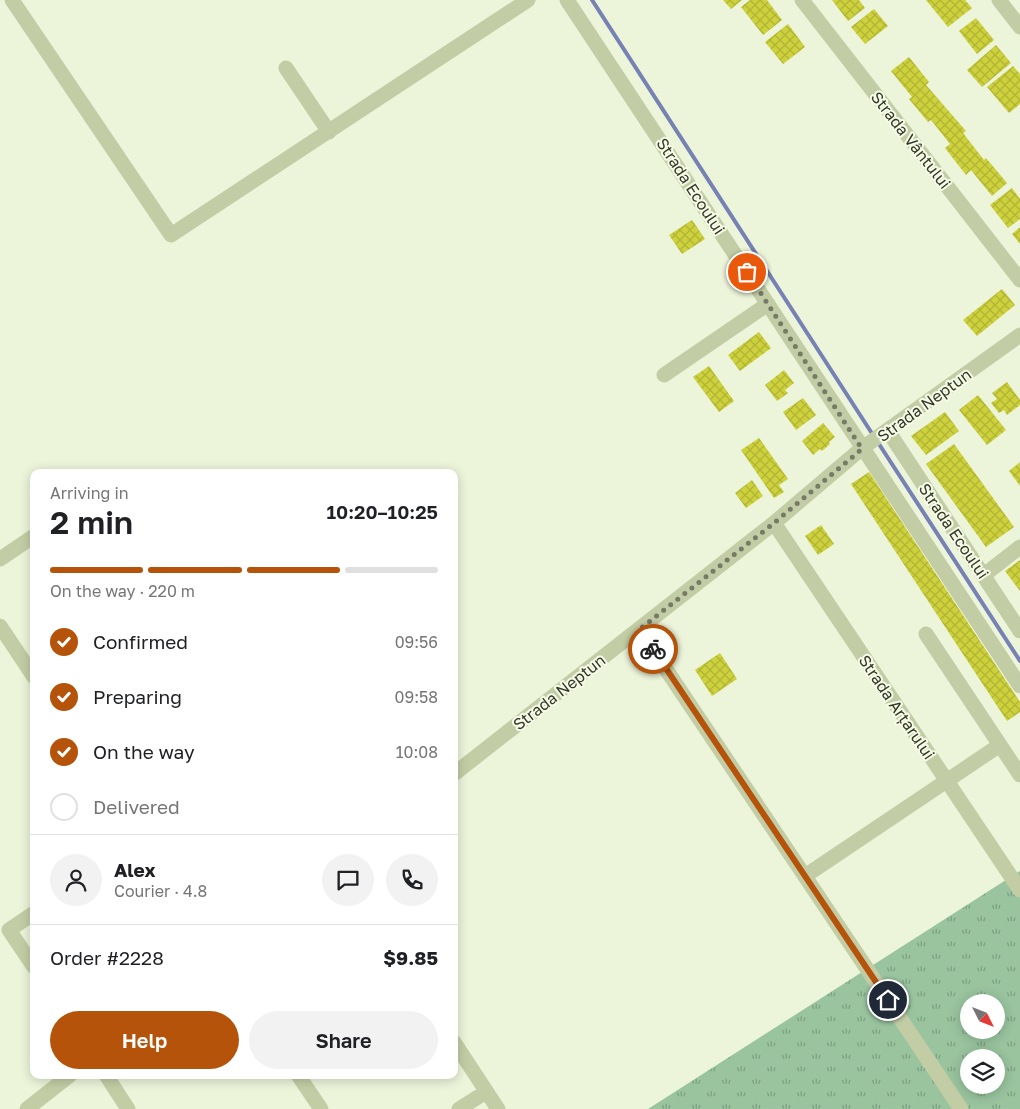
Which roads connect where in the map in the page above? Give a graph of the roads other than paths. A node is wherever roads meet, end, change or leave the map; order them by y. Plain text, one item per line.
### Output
1 (12, 0) edge
2 (528, 0) edge
3 (568, 0) edge
4 (802, 0) edge
5 (999, 0) edge
6 (1020, 27) edge
7 (286, 68) dead end
8 (329, 132) junction
9 (1020, 280) edge
10 (768, 304) junction
11 (1020, 336) edge
12 (664, 375) dead end
13 (875, 440) junction
14 (774, 523) junction
15 (30, 539) edge
16 (1020, 546) edge
17 (0, 558) edge
18 (984, 575) junction
19 (0, 626) edge
20 (640, 629) junction
21 (1020, 631) edge
22 (926, 634) dead end
23 (30, 671) edge
24 (1020, 686) edge
25 (1000, 746) junction
26 (458, 771) edge
27 (1020, 775) edge
28 (947, 781) junction
29 (805, 876) junction
30 (1020, 890) edge
31 (30, 916) edge
32 (30, 961) edge
33 (458, 1048) edge
34 (65, 1079) edge
35 (109, 1079) edge
36 (301, 1079) edge
37 (486, 1092) junction
38 (27, 1109) edge
39 (128, 1109) edge
40 (321, 1109) edge
41 (459, 1109) edge
42 (498, 1109) edge
43 (961, 1109) edge

1 - 8 street
2 - 8 street
3 - 10 street, Strada Ecoului
4 - 9 street, Strada Vântului
5 - 6 street
7 - 8 street
10 - 12 street
10 - 13 street, Strada Ecoului
11 - 13 street, Strada Neptun
13 - 14 street, Strada Neptun
13 - 18 street, Strada Ecoului
13 - 24 street
14 - 20 street, Strada Neptun
14 - 28 street, Strada Arțarului
15 - 17 street
16 - 18 street
18 - 21 street, Strada Ecoului
19 - 23 street
20 - 26 street, Strada Neptun
20 - 29 street
22 - 25 street
25 - 27 street
25 - 28 street
28 - 29 street
28 - 30 street, Strada Arțarului
29 - 43 street
31 - 32 street
33 - 37 street
34 - 38 street
35 - 39 street
36 - 40 street
37 - 41 street
37 - 42 street

